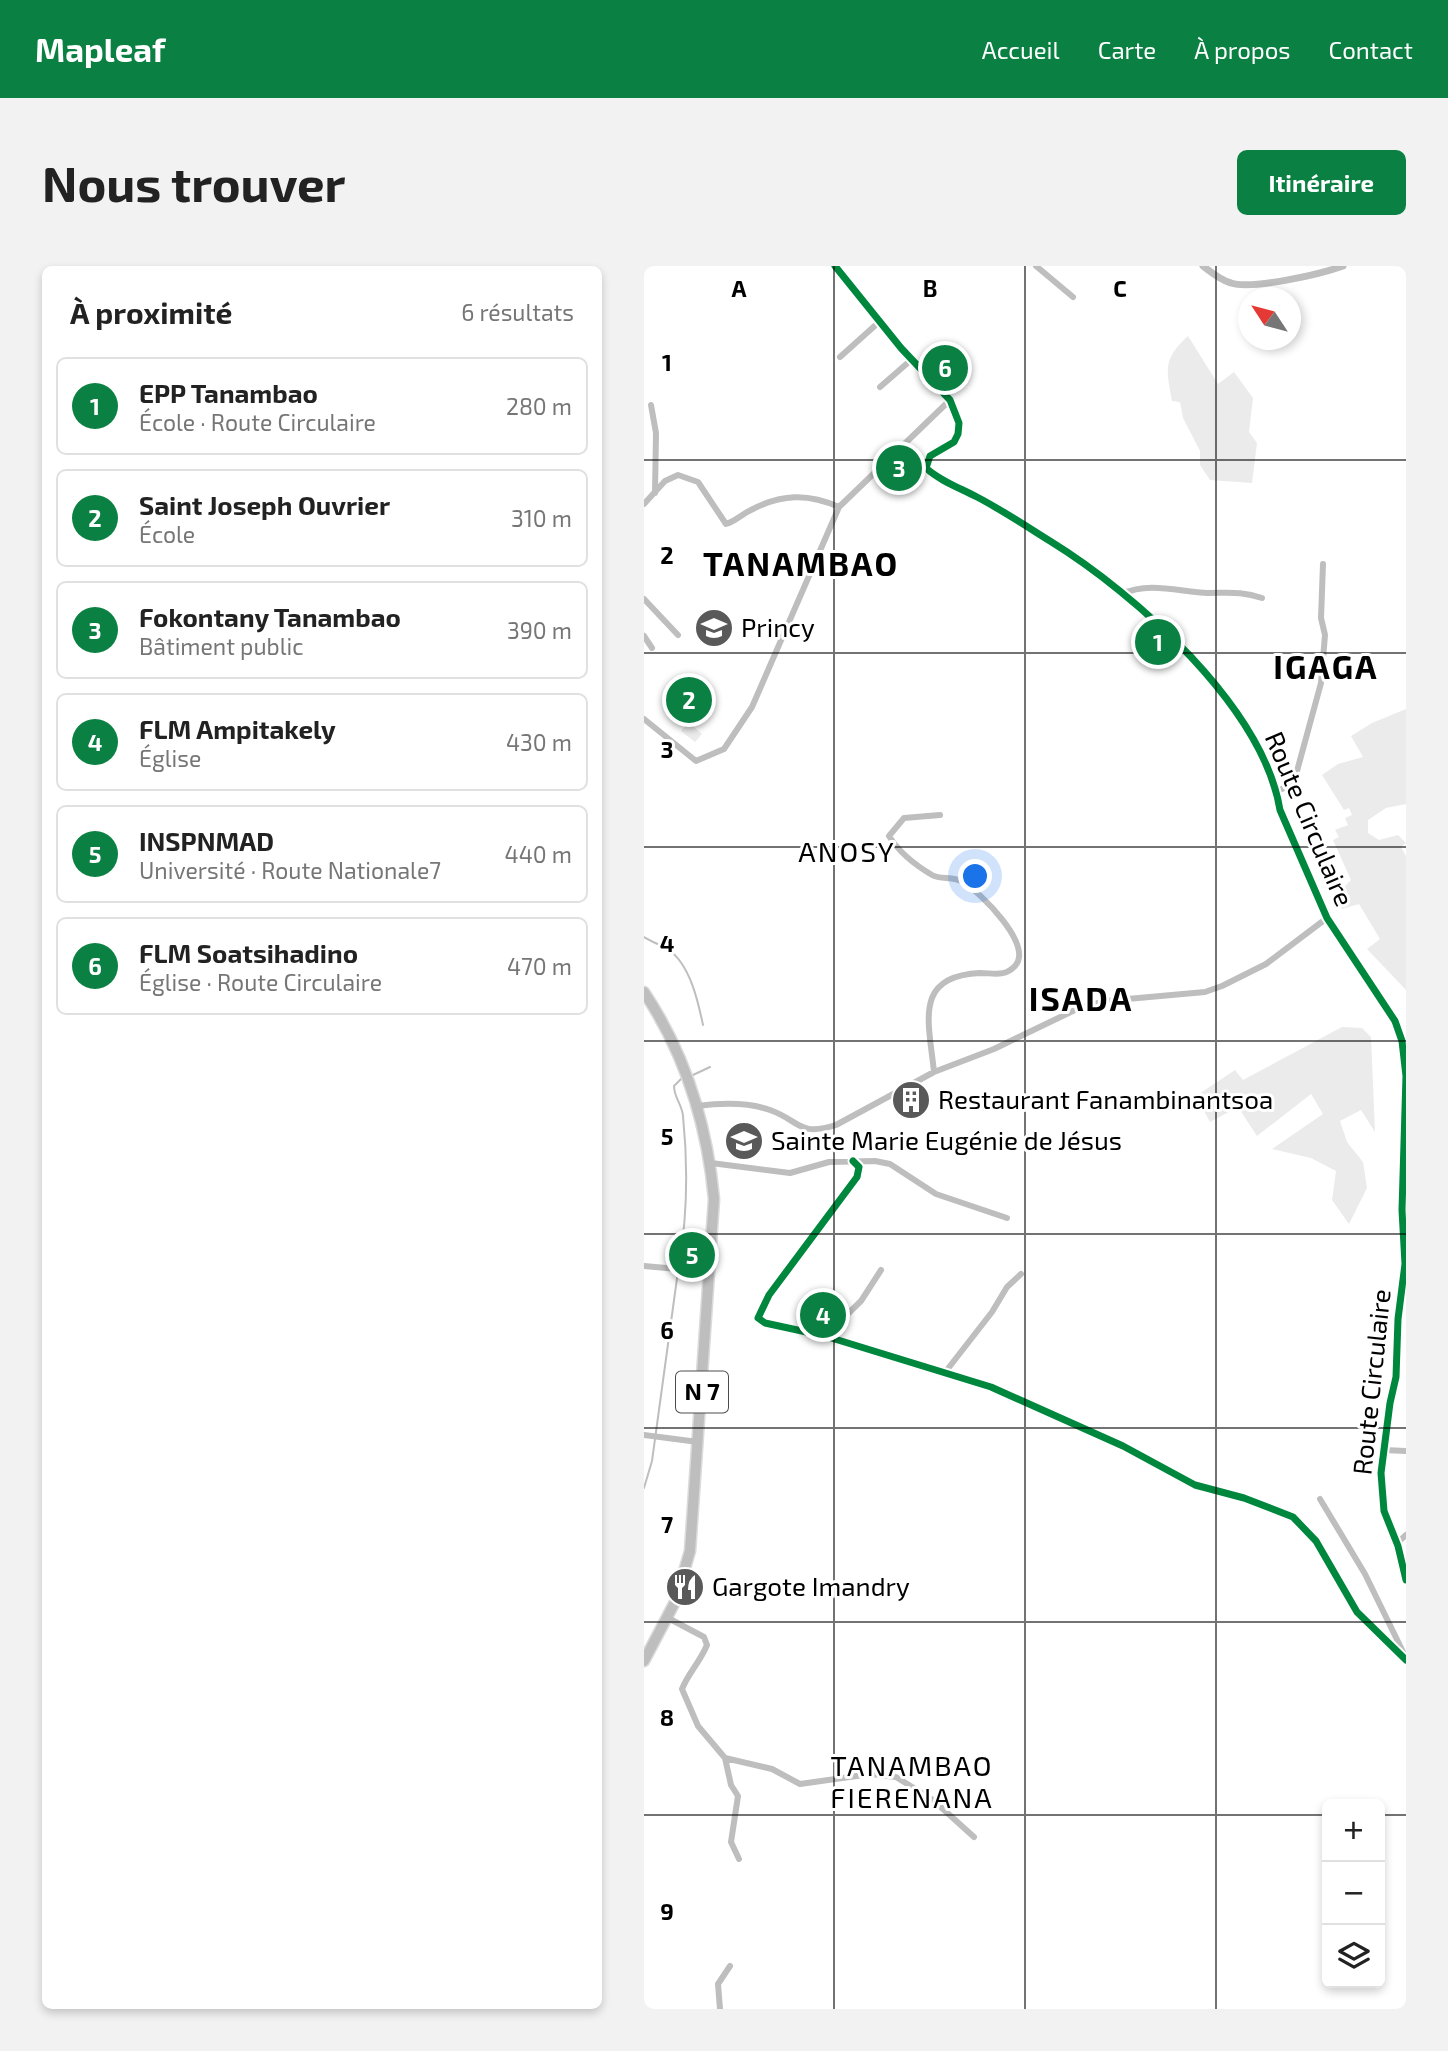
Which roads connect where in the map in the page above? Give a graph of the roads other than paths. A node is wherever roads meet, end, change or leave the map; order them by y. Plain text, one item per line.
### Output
1 (835, 266) edge
2 (1036, 266) edge
3 (1203, 266) edge
4 (1343, 266) edge
5 (1073, 298) dead end
6 (879, 322) junction
7 (840, 357) dead end
8 (911, 360) junction
9 (880, 387) dead end
10 (950, 400) junction
11 (651, 405) dead end
12 (655, 493) junction
13 (644, 504) edge
14 (839, 507) junction
15 (1323, 564) dead end
16 (1122, 594) junction
17 (1262, 598) dead end
18 (644, 599) edge
19 (678, 635) dead end
20 (644, 636) edge
21 (652, 648) dead end
22 (644, 719) edge
23 (1277, 791) junction
24 (940, 815) dead end
25 (1327, 918) junction
26 (644, 992) edge
27 (934, 1072) junction
28 (697, 1106) junction
29 (853, 1161) junction
30 (711, 1163) junction
31 (1007, 1218) dead end
32 (644, 1266) edge
33 (881, 1270) dead end
34 (710, 1272) junction
35 (1021, 1274) dead end
36 (1402, 1317) edge
37 (825, 1336) junction
38 (943, 1375) junction
39 (651, 1435) edge
40 (698, 1441) junction
41 (1384, 1450) junction
42 (1406, 1451) edge
43 (1320, 1499) dead end
44 (1406, 1535) edge
45 (1396, 1543) junction
46 (1406, 1580) edge
47 (668, 1618) junction
48 (1406, 1659) edge
49 (644, 1661) edge
50 (725, 1758) junction
51 (974, 1837) dead end
52 (739, 1859) dead end
53 (730, 1966) dead end
54 (720, 2009) edge

1 - 6 street
2 - 5 street
3 - 4 street
6 - 7 street
6 - 8 street
8 - 9 street
8 - 10 street
10 - 14 street
10 - 16 street, Route Circulaire
11 - 12 street
12 - 13 street
12 - 14 street
14 - 22 street
15 - 23 street
16 - 17 street
16 - 23 street, Route Circulaire
18 - 19 street
20 - 21 street
23 - 25 street, Route Circulaire
24 - 27 street
25 - 27 street
25 - 36 street, Route Circulaire
26 - 28 main road, N 7
27 - 28 street
28 - 30 main road, N 7
29 - 30 street
29 - 31 street
29 - 37 street
30 - 34 main road, N 7
32 - 34 street
33 - 37 street
34 - 40 main road, N 7
35 - 38 street
36 - 41 street, Route Circulaire
37 - 38 street
38 - 48 street
39 - 40 street
40 - 47 main road, N 7
41 - 42 street
41 - 45 street, Route Circulaire
43 - 48 street
44 - 45 street
45 - 46 street, Route Circulaire
47 - 49 main road, N 7
47 - 50 street
50 - 51 street
50 - 52 street
53 - 54 street

